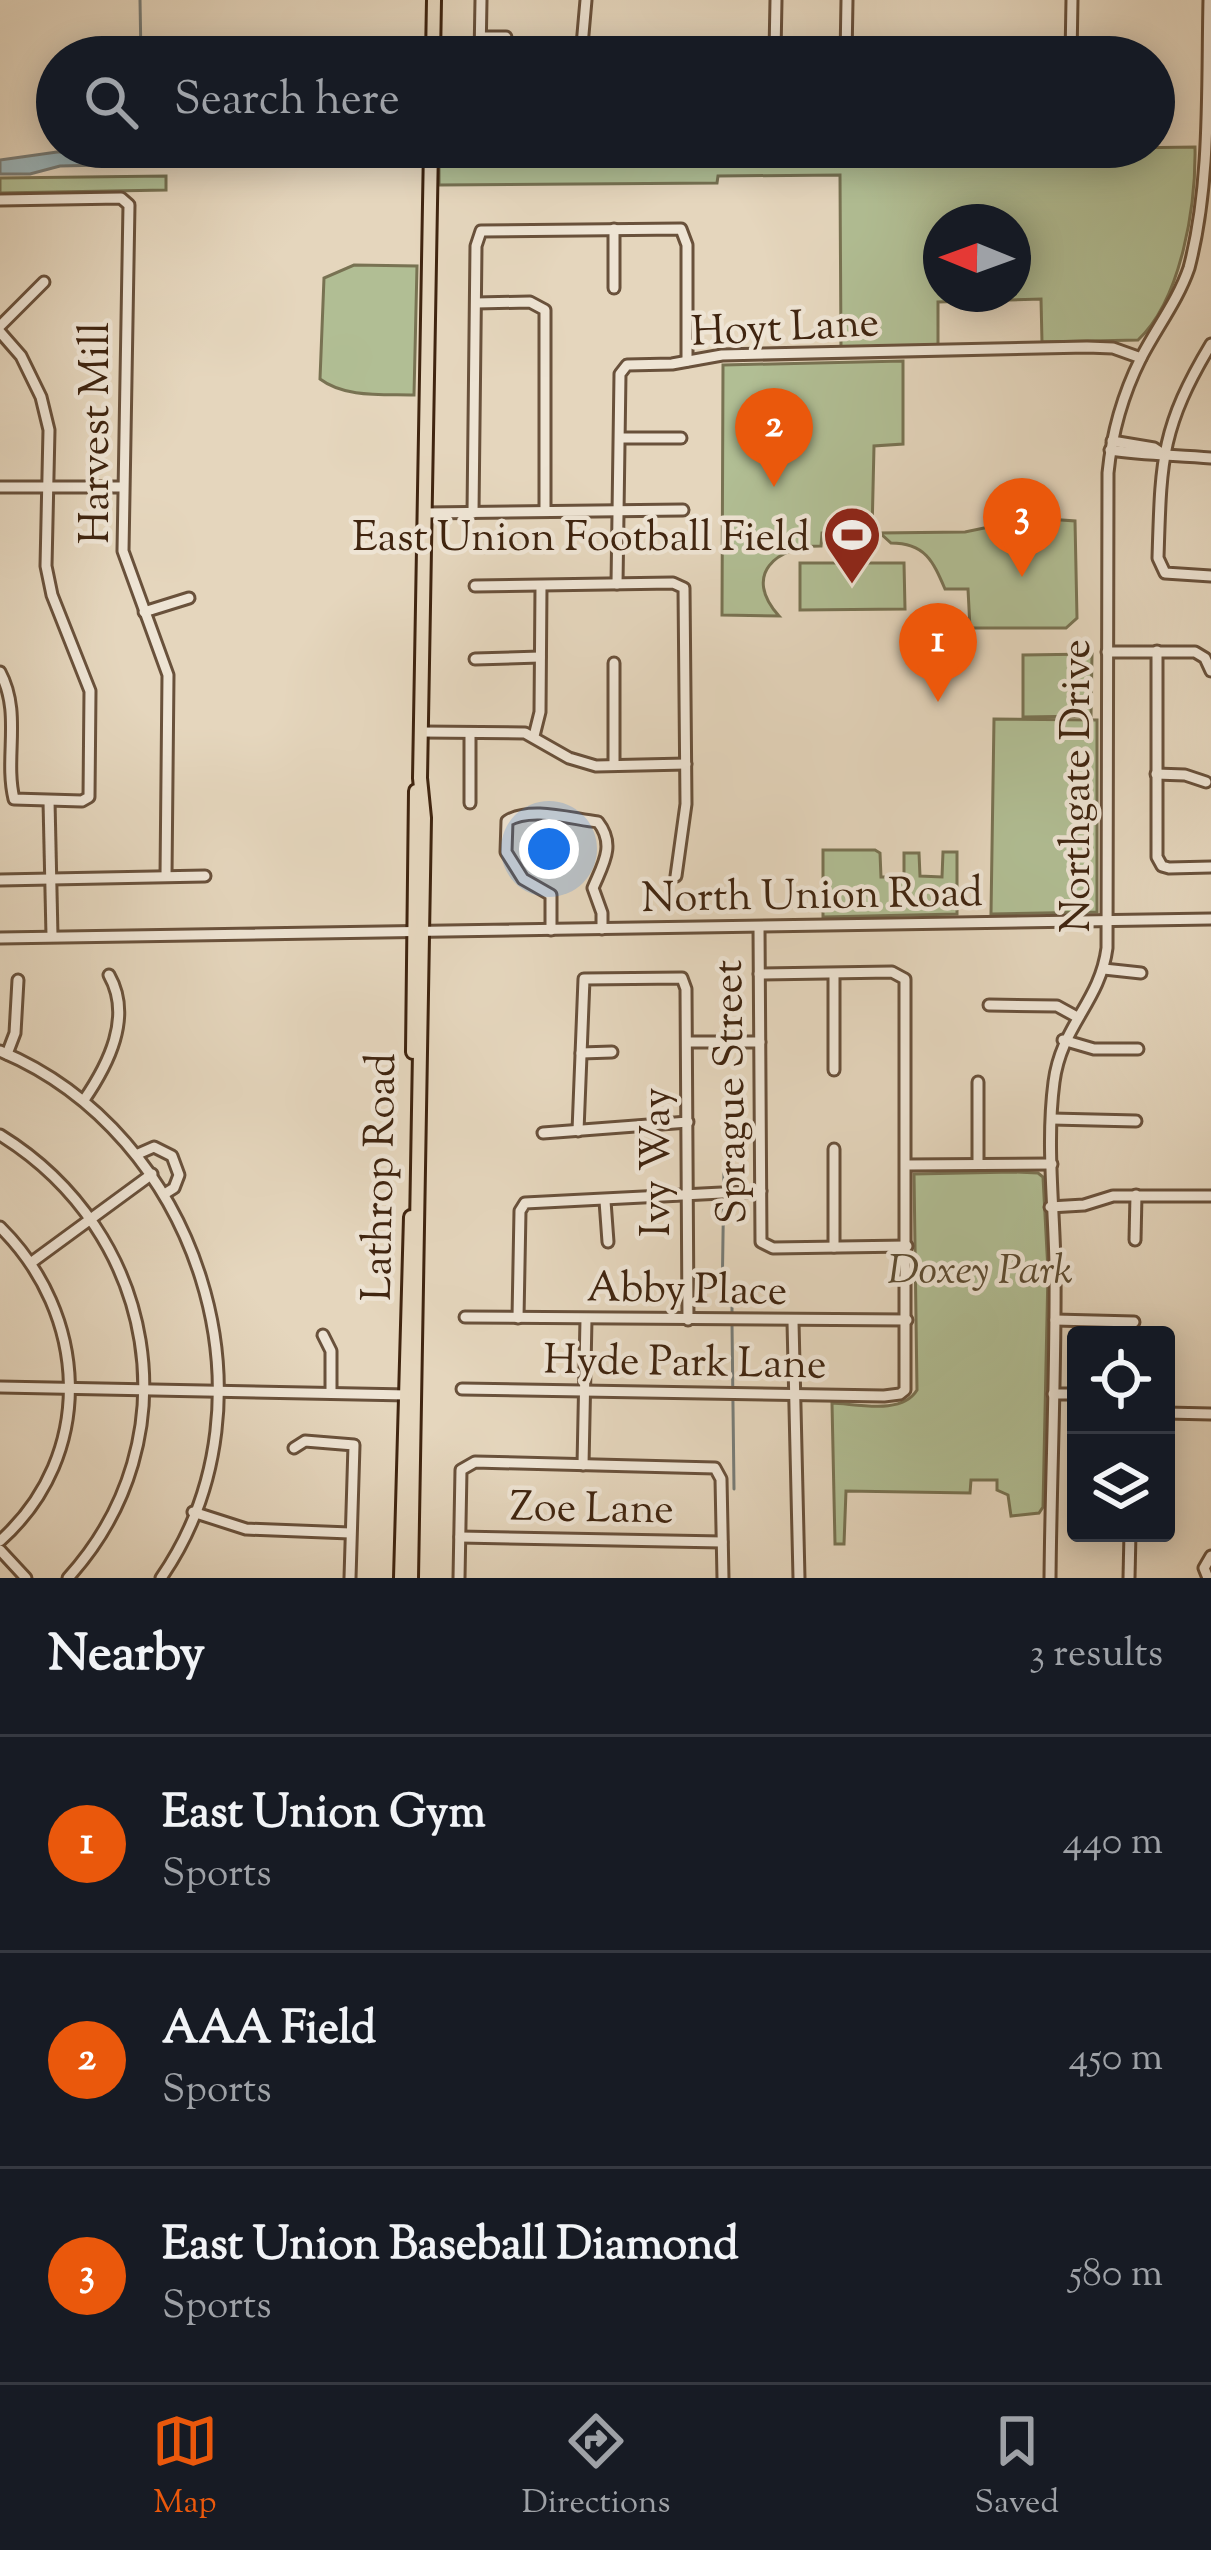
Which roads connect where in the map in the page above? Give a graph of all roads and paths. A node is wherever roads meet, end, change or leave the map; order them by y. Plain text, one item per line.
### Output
1 (434, 0) edge
2 (481, 0) edge
3 (586, 0) edge
4 (776, 0) edge
5 (847, 0) edge
6 (1072, 0) edge
7 (1210, 8) edge
8 (433, 36) edge
9 (481, 36) edge
10 (583, 36) edge
11 (775, 36) edge
12 (846, 36) edge
13 (1071, 36) edge
14 (431, 168) edge
15 (0, 200) edge
16 (614, 229) junction
17 (1197, 241) junction
18 (1209, 244) edge
19 (44, 282) dead end
20 (614, 288) dead end
21 (476, 303) junction
22 (0, 329) edge
23 (1211, 344) edge
24 (1141, 358) junction
25 (686, 361) junction
26 (620, 438) junction
27 (681, 438) dead end
28 (1111, 446) junction
29 (1163, 454) junction
30 (1211, 458) edge
31 (0, 487) edge
32 (46, 487) junction
33 (123, 487) junction
34 (683, 510) dead end
35 (545, 511) junction
36 (618, 511) junction
37 (426, 513) junction
38 (473, 513) junction
39 (1211, 576) edge
40 (617, 584) junction
41 (476, 586) dead end
42 (541, 587) junction
43 (190, 598) dead end
44 (144, 612) junction
45 (1157, 651) junction
46 (1106, 652) junction
47 (540, 657) junction
48 (475, 659) dead end
49 (614, 663) dead end
50 (1211, 671) edge
51 (0, 672) edge
52 (422, 732) junction
53 (470, 733) junction
54 (534, 736) junction
55 (686, 764) junction
56 (614, 765) junction
57 (1156, 774) junction
58 (1206, 782) dead end
59 (49, 801) junction
60 (470, 803) dead end
61 (1211, 867) edge
62 (676, 875) dead end
63 (166, 876) junction
64 (205, 876) dead end
65 (51, 879) junction
66 (0, 880) edge
67 (1211, 920) edge
68 (1108, 921) junction
69 (759, 927) junction
70 (602, 929) junction
71 (551, 930) junction
72 (418, 932) junction
73 (52, 936) junction
74 (0, 938) edge
75 (1104, 969) junction
76 (1141, 973) dead end
77 (759, 974) junction
78 (834, 974) junction
79 (109, 975) dead end
80 (18, 980) dead end
81 (989, 1005) dead end
82 (1078, 1017) junction
83 (1064, 1040) junction
84 (687, 1042) junction
85 (760, 1042) junction
86 (1138, 1049) dead end
87 (3, 1052) edge
88 (581, 1052) junction
89 (612, 1052) dead end
90 (834, 1070) dead end
91 (978, 1082) dead end
92 (84, 1100) junction
93 (1052, 1120) junction
94 (1136, 1121) dead end
95 (688, 1122) junction
96 (578, 1130) junction
97 (543, 1133) dead end
98 (0, 1135) edge
99 (834, 1149) dead end
100 (138, 1154) junction
101 (978, 1163) junction
102 (1052, 1164) junction
103 (907, 1165) junction
104 (152, 1174) junction
105 (761, 1191) junction
106 (166, 1193) junction
107 (687, 1194) junction
108 (1136, 1195) junction
109 (1211, 1196) edge
110 (605, 1201) junction
111 (1050, 1207) junction
112 (91, 1218) junction
113 (0, 1227) edge
114 (1135, 1240) dead end
115 (608, 1242) dead end
116 (907, 1246) junction
117 (834, 1247) junction
118 (32, 1262) junction
119 (465, 1317) dead end
120 (518, 1318) junction
121 (586, 1319) junction
122 (907, 1320) junction
123 (688, 1321) junction
124 (1055, 1321) junction
125 (794, 1322) junction
126 (1134, 1322) dead end
127 (323, 1335) dead end
128 (0, 1387) edge
129 (69, 1388) junction
130 (462, 1389) dead end
131 (144, 1390) junction
132 (217, 1390) junction
133 (584, 1392) junction
134 (332, 1393) junction
135 (1053, 1394) junction
136 (1067, 1394) edge
137 (410, 1395) junction
138 (794, 1396) junction
139 (1175, 1413) edge
140 (1211, 1414) edge
141 (294, 1448) dead end
142 (583, 1465) junction
143 (193, 1512) junction
144 (350, 1533) junction
145 (460, 1537) junction
146 (0, 1540) edge
147 (722, 1541) junction
148 (1130, 1542) edge
149 (0, 1550) edge
150 (1211, 1556) edge
151 (26, 1578) edge
152 (68, 1578) edge
153 (161, 1578) edge
154 (350, 1578) edge
155 (400, 1578) edge
156 (411, 1578) edge
157 (459, 1578) edge
158 (723, 1578) edge
159 (799, 1578) edge
160 (1050, 1578) edge
161 (1129, 1578) edge
162 (1208, 1578) edge

1 - 8 main road
2 - 9 street
3 - 10 street
4 - 11 street
5 - 12 street
6 - 13 street
7 - 17 street, Northgate Drive
14 - 37 main road, Lathrop Road
15 - 33 street, Harvest Mill
16 - 20 street
16 - 21 street
16 - 25 street
17 - 18 street
17 - 24 street, Northgate Drive
19 - 22 street
21 - 35 street
21 - 38 street
22 - 32 street
23 - 29 street
24 - 25 street, Hoyt Lane
24 - 28 street, Northgate Drive
25 - 26 street, Hoyt Lane
26 - 27 street
26 - 36 street
28 - 29 street
28 - 46 street, Northgate Drive
29 - 30 street
29 - 39 street
31 - 32 street
32 - 33 street
32 - 59 street
33 - 44 street, Harvest Mill
34 - 36 street
35 - 36 street
35 - 38 street
36 - 40 street
37 - 38 street
37 - 52 main road, Lathrop Road
40 - 42 street
40 - 55 street
41 - 42 street
42 - 47 street
43 - 44 street
44 - 63 street, Harvest Mill
45 - 46 street
45 - 50 street
45 - 57 street
46 - 68 street, Northgate Drive
47 - 48 street
47 - 54 street
49 - 56 street
51 - 59 street
52 - 53 street
52 - 72 main road, Lathrop Road
53 - 54 street
53 - 60 street
54 - 56 street
55 - 56 street
55 - 62 street
57 - 58 street
57 - 61 street
59 - 65 street
63 - 64 street
63 - 65 street
65 - 66 street
65 - 73 street
67 - 68 street, North Union Road
68 - 69 street, North Union Road
68 - 75 street, Northgate Drive
69 - 70 street, North Union Road
69 - 77 street, Sprague Street
70 - 71 street, North Union Road
70 - 71 street
71 - 72 street, North Union Road
72 - 73 street, North Union Road
72 - 137 main road, Lathrop Road
73 - 74 street, North Union Road
75 - 76 street
75 - 82 street, Northgate Drive
77 - 78 street
77 - 85 street, Sprague Street
78 - 90 street
78 - 103 street
79 - 92 street
80 - 87 street
81 - 82 street
82 - 83 street, Northgate Drive
83 - 86 street
83 - 93 street, Northgate Drive
84 - 85 street
84 - 88 street, Ivy Way
84 - 95 street, Ivy Way
85 - 105 street, Sprague Street
87 - 92 street
88 - 89 street
88 - 96 street
91 - 101 street
92 - 100 street
93 - 94 street
93 - 102 street, Northgate Drive
95 - 96 street
95 - 107 street, Ivy Way
96 - 97 street
98 - 112 street
99 - 117 street
100 - 104 street
100 - 106 street
101 - 102 street
101 - 103 street
102 - 111 street, Northgate Drive
103 - 116 street
104 - 106 street
104 - 112 street
105 - 107 street
105 - 117 street, Sprague Street
106 - 132 street
107 - 110 street
107 - 123 street, Ivy Way
108 - 109 street
108 - 111 street
108 - 114 street
110 - 115 street
110 - 120 street
111 - 124 street, Northgate Drive
112 - 118 street
112 - 131 street
113 - 118 street
116 - 117 street
116 - 122 street
118 - 129 street
119 - 120 street, Abby Place
120 - 121 street, Abby Place
121 - 123 street, Abby Place
121 - 133 street
122 - 125 street, Abby Place
122 - 138 street, Hyde Park Lane
123 - 125 street, Abby Place
124 - 126 street
124 - 135 street, Northgate Drive
125 - 138 street
127 - 134 street
128 - 129 street
129 - 131 street
129 - 146 street
130 - 133 street, Hyde Park Lane
131 - 132 street
131 - 152 street
132 - 134 street
132 - 143 street
133 - 138 street, Hyde Park Lane
133 - 142 street
134 - 137 street
135 - 136 street
135 - 160 street, Northgate Drive
137 - 155 main road, Lathrop Road
137 - 156 main road, Lathrop Road
138 - 159 street
139 - 140 street
141 - 144 street
142 - 145 street
142 - 147 street
143 - 144 street
143 - 153 street
144 - 154 street
145 - 147 street, Zoe Lane
145 - 157 street
147 - 158 street
148 - 161 street
149 - 151 street
150 - 162 street

